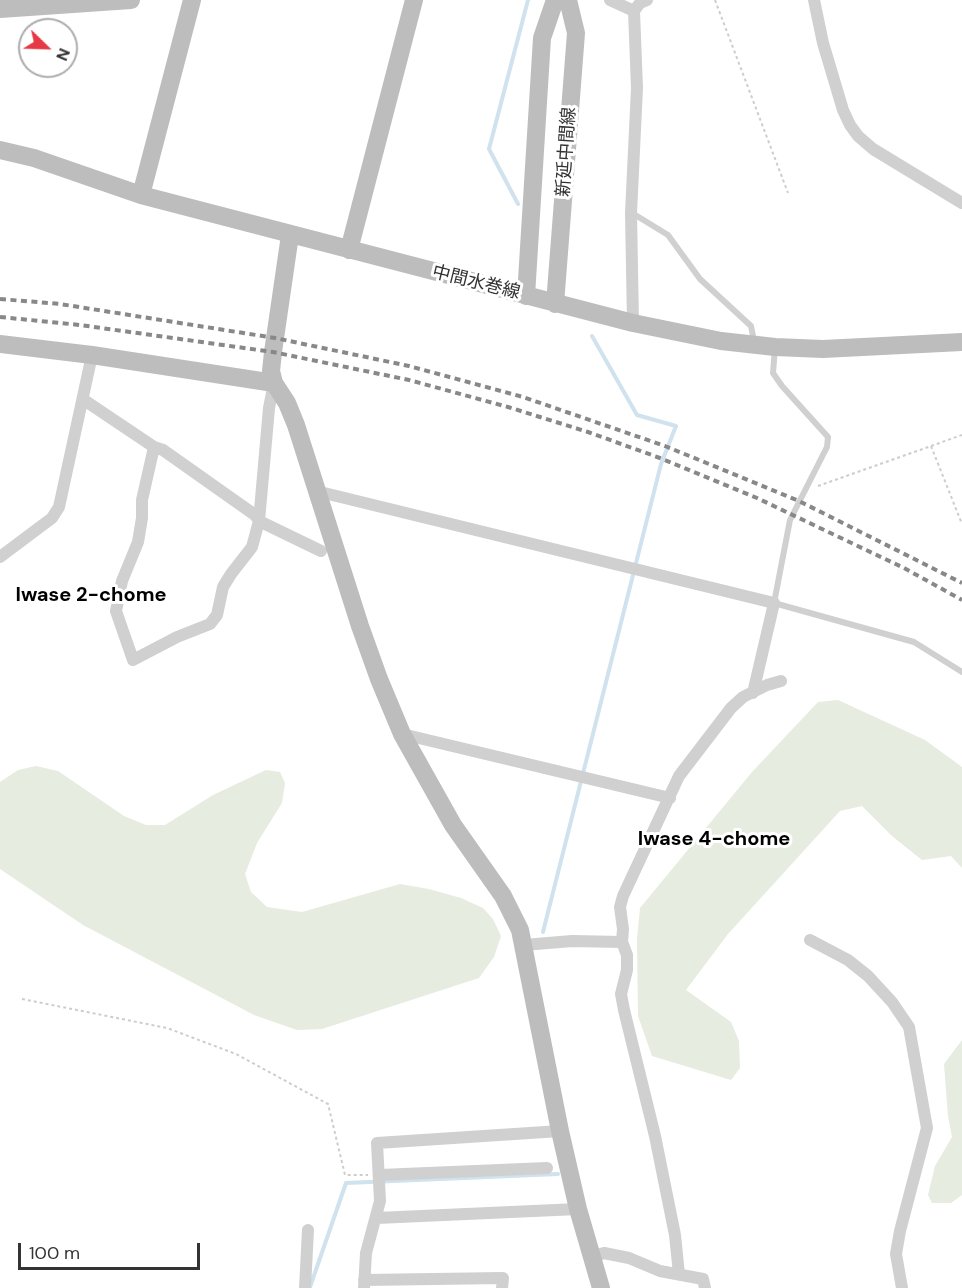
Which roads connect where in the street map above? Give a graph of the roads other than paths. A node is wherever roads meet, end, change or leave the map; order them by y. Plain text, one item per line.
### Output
1 (131, 0) edge
2 (192, 0) edge
3 (414, 0) edge
4 (555, 0) edge
5 (568, 0) edge
6 (610, 0) edge
7 (647, 0) edge
8 (814, 0) edge
9 (0, 9) edge
10 (633, 11) junction
11 (0, 150) edge
12 (141, 195) junction
13 (962, 203) edge
14 (632, 213) junction
15 (290, 235) junction
16 (349, 250) junction
17 (526, 296) junction
18 (555, 304) junction
19 (633, 323) junction
20 (962, 342) edge
21 (0, 344) edge
22 (754, 344) junction
23 (775, 347) junction
24 (92, 355) junction
25 (274, 384) junction
26 (84, 400) junction
27 (154, 447) junction
28 (316, 491) junction
29 (258, 521) junction
30 (321, 551) dead end
31 (0, 557) edge
32 (774, 603) junction
33 (962, 672) edge
34 (781, 681) dead end
35 (753, 693) junction
36 (402, 734) junction
37 (670, 798) junction
38 (810, 940) dead end
39 (622, 942) junction
40 (524, 945) junction
41 (560, 1131) junction
42 (547, 1168) dead end
43 (380, 1175) junction
44 (578, 1209) junction
45 (377, 1218) junction
46 (308, 1230) dead end
47 (592, 1257) junction
48 (679, 1274) junction
49 (364, 1284) edge
50 (305, 1288) edge
51 (502, 1288) edge
52 (601, 1288) edge
53 (705, 1288) edge
54 (902, 1288) edge

1 - 9 street
2 - 12 street
3 - 16 street
4 - 17 street, 新延中間線
5 - 18 street, 新延中間線
6 - 10 street
7 - 10 street
8 - 13 street
10 - 14 street
11 - 12 street, 中間水巻線
12 - 15 street, 中間水巻線
14 - 19 street
14 - 22 lane
15 - 16 street, 中間水巻線
15 - 25 street
16 - 17 street, 中間水巻線
17 - 18 street, 中間水巻線
18 - 19 street, 中間水巻線
19 - 22 street, 中間水巻線
20 - 23 street, 中間水巻線
21 - 24 street
22 - 23 street, 中間水巻線
23 - 32 lane
24 - 25 street
24 - 26 street
25 - 28 street
25 - 29 street
26 - 27 street
26 - 31 street
27 - 29 street
27 - 29 street
28 - 32 street
28 - 36 street
29 - 30 street
32 - 33 lane
32 - 35 street
34 - 35 street
35 - 37 street
36 - 37 street
36 - 40 street
37 - 39 street
38 - 54 street
39 - 40 street
39 - 48 street
40 - 41 street
41 - 43 street
41 - 44 street
42 - 43 street
43 - 45 street
44 - 45 street
44 - 47 street
45 - 49 street
46 - 50 street
47 - 48 street
47 - 52 street
48 - 53 street
49 - 51 street

